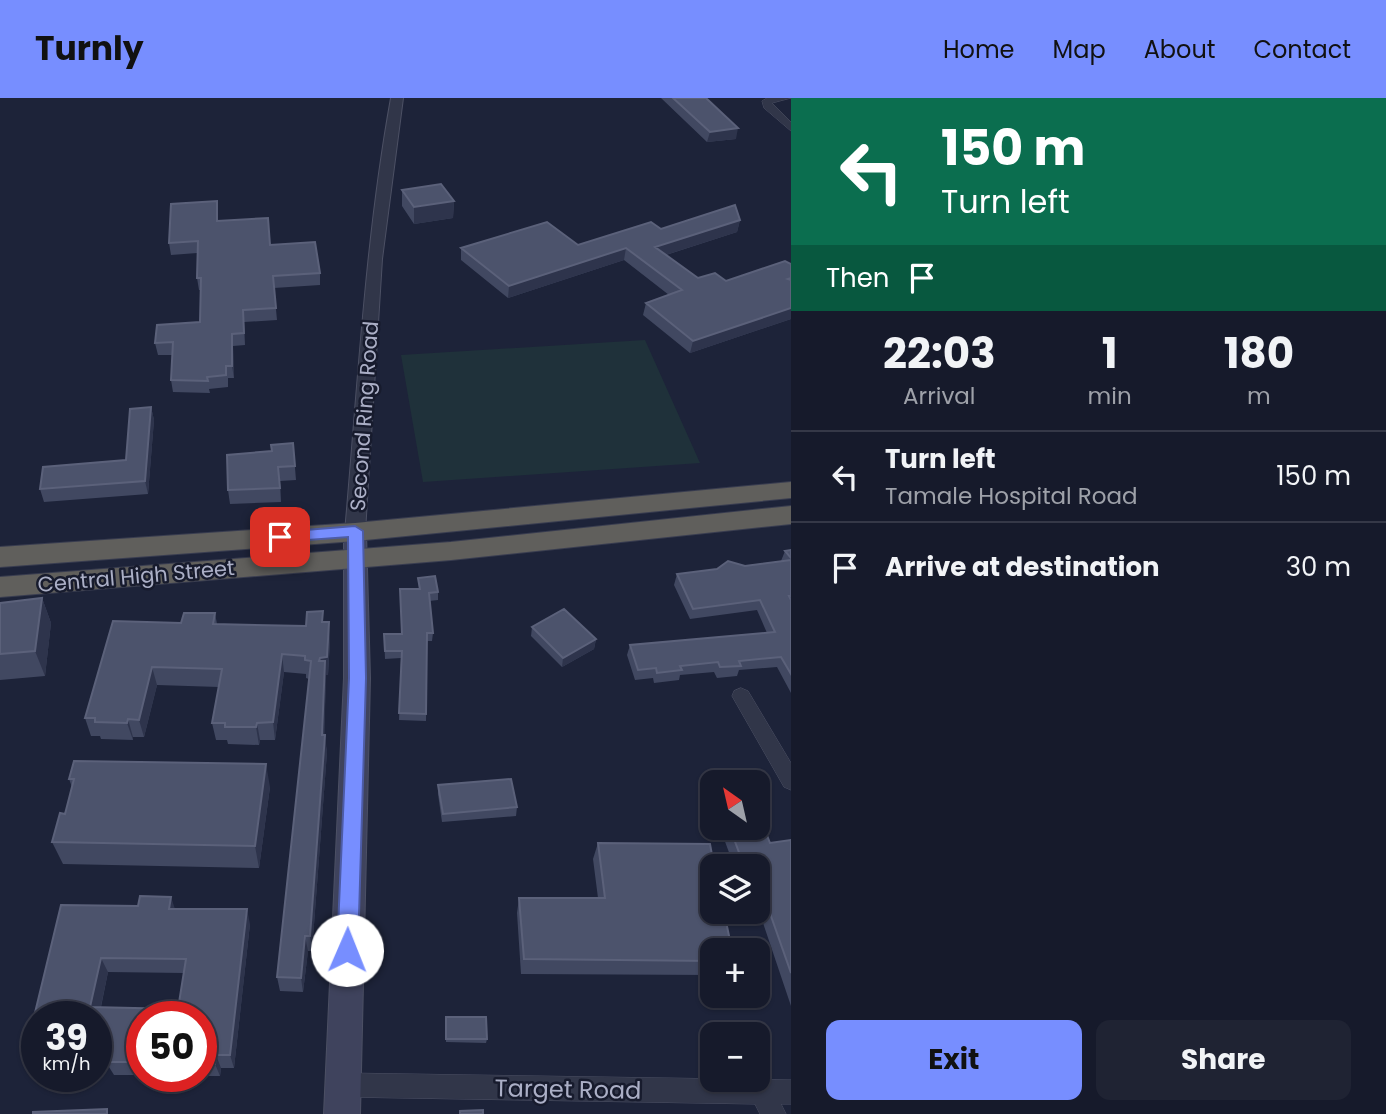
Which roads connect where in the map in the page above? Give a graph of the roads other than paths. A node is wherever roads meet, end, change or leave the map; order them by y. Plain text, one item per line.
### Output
1 (397, 98) edge
2 (786, 98) edge
3 (791, 128) edge
4 (791, 491) edge
5 (791, 514) edge
6 (355, 544) junction
7 (0, 556) edge
8 (0, 587) edge
9 (741, 696) dead end
10 (791, 781) edge
11 (344, 1085) junction
12 (791, 1092) edge
13 (768, 1103) edge
14 (342, 1114) edge

1 - 6 street, Second Ring Road
2 - 3 street
4 - 6 highway
5 - 6 highway
6 - 7 highway
6 - 8 highway, Central High Street
6 - 11 main road, Second Ring Road
9 - 10 street
11 - 13 street, Target Road
11 - 14 main road, Second Ring Road
12 - 13 street, Target Road

